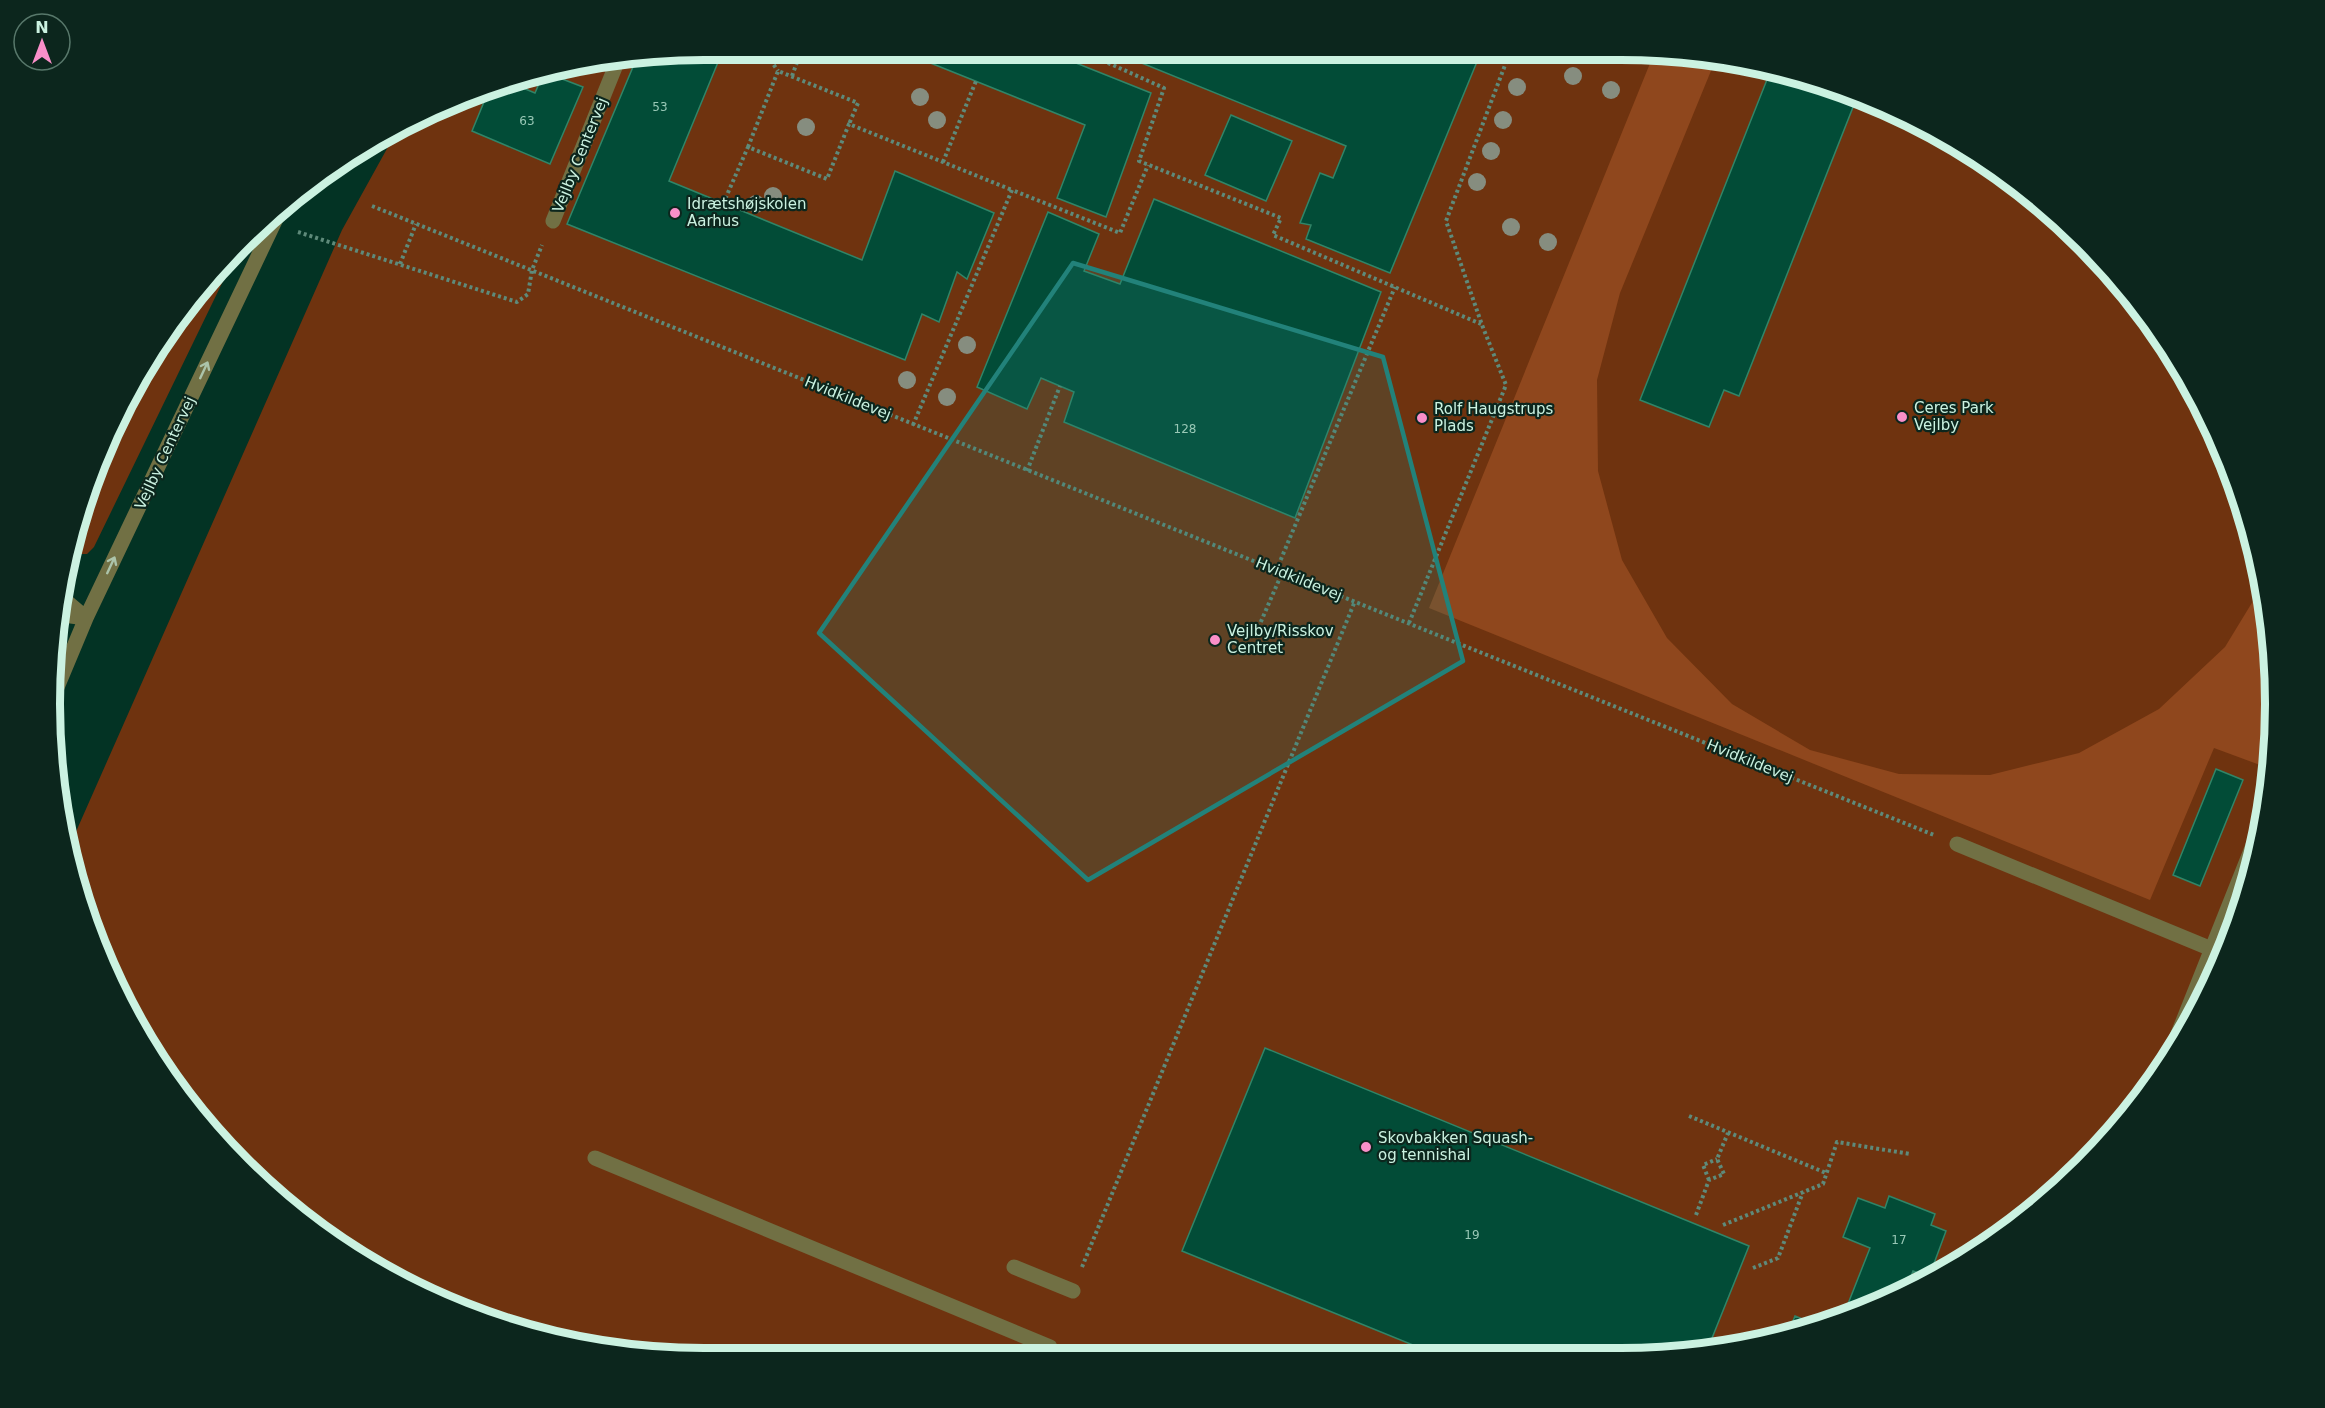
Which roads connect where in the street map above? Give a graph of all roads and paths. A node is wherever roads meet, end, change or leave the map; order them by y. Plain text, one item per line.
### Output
1 (770, 60) edge
2 (798, 60) edge
3 (1102, 60) edge
4 (1507, 60) edge
5 (615, 67) edge
6 (778, 71) junction
7 (792, 76) junction
8 (976, 81) dead end
9 (849, 124) junction
10 (748, 147) junction
11 (943, 162) junction
12 (1148, 165) junction
13 (1012, 190) junction
14 (723, 204) dead end
15 (372, 207) dead end
16 (553, 221) dead end
17 (274, 224) edge
18 (416, 224) junction
19 (273, 226) edge
20 (400, 264) junction
21 (532, 270) junction
22 (1395, 288) junction
23 (1482, 324) junction
24 (1060, 386) dead end
25 (913, 425) junction
26 (1027, 471) junction
27 (1276, 571) junction
28 (1282, 573) junction
29 (1355, 601) junction
30 (68, 603) edge
31 (67, 616) edge
32 (86, 618) junction
33 (1409, 623) junction
34 (1256, 633) dead end
35 (61, 679) edge
36 (1957, 844) joint
37 (2244, 867) edge
38 (2211, 949) junction
39 (2216, 951) edge
40 (2198, 991) edge
41 (1689, 1116) dead end
42 (1728, 1132) junction
43 (1911, 1154) dead end
44 (595, 1158) dead end
45 (1717, 1159) junction
46 (1826, 1173) junction
47 (1709, 1180) junction
48 (1804, 1192) junction
49 (1696, 1215) dead end
50 (1723, 1226) dead end
51 (1014, 1267) dead end
52 (1753, 1268) dead end
53 (1073, 1291) joint
54 (1050, 1347) dead end

1 - 6 path
2 - 7 path
3 - 12 path
4 - 23 path
5 - 16 street, Vejlby Centervej
6 - 7 path
6 - 10 path
7 - 9 path
8 - 11 path
9 - 10 path
9 - 11 path
10 - 14 path
11 - 13 path
12 - 13 path
12 - 22 path
13 - 25 path
15 - 18 path, Hvidkildevej
17 - 20 path
18 - 20 path
18 - 21 path, Hvidkildevej
32 -> 19 street, Vejlby Centervej
20 - 21 path
21 - 25 path, Hvidkildevej
22 - 23 path
22 - 27 path
23 - 33 path
24 - 26 path
25 - 26 path, Hvidkildevej
26 - 27 path, Hvidkildevej
27 - 28 path, Hvidkildevej
28 - 29 path, Hvidkildevej
28 - 34 path
29 - 33 path, Hvidkildevej
29 - 53 path
30 - 32 street
31 - 32 street
32 - 35 street, Vejlby Centervej
33 - 36 path, Hvidkildevej
36 - 38 street
37 - 38 street
38 - 39 street
38 - 40 street
41 - 42 path
42 - 45 path
42 - 46 path
43 - 46 path
44 - 54 street
45 - 47 path
45 - 47 path
46 - 48 path
47 - 49 path
48 - 50 path
48 - 52 path
51 - 53 street

